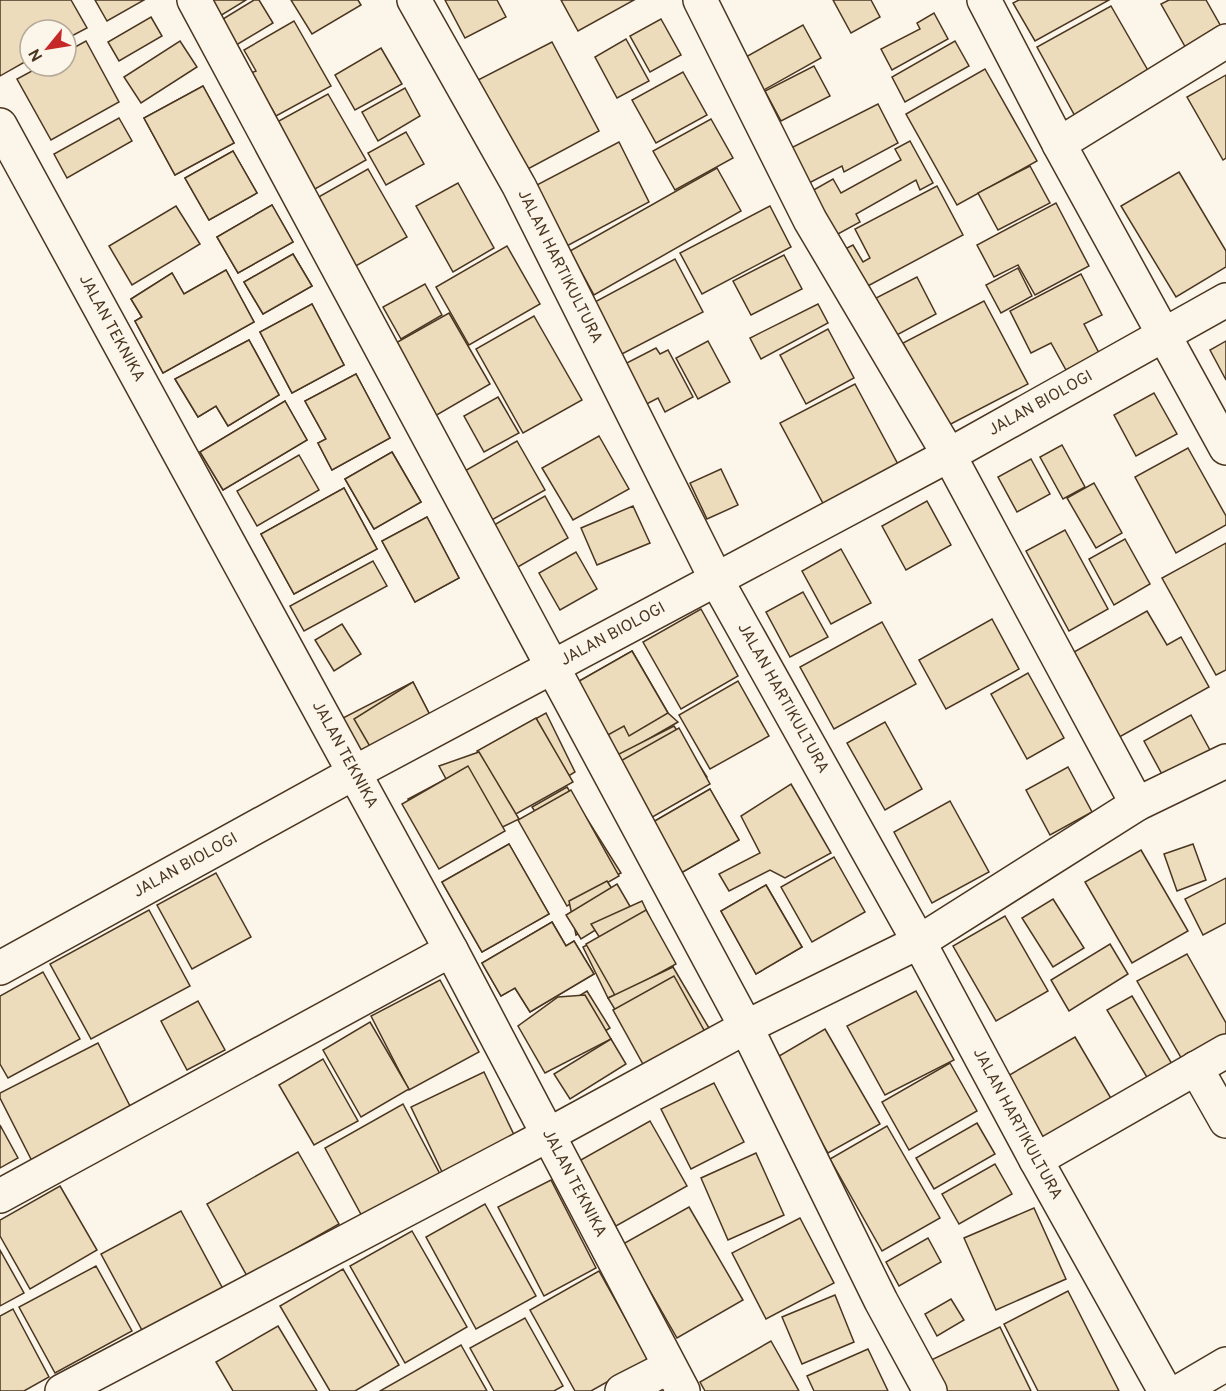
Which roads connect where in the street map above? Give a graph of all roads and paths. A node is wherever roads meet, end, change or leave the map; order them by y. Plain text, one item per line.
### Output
1 (194, 0) edge
2 (414, 0) edge
3 (700, 0) edge
4 (984, 0) edge
5 (1226, 41) edge
6 (0, 125) edge
7 (1059, 144) junction
8 (1226, 300) edge
9 (1162, 335) junction
10 (1226, 448) edge
11 (949, 455) junction
12 (717, 581) junction
13 (552, 669) junction
14 (1226, 761) edge
15 (352, 774) junction
16 (1137, 804) junction
17 (919, 942) junction
18 (451, 950) junction
19 (0, 968) edge
20 (746, 1027) junction
21 (1226, 1051) edge
22 (1196, 1068) junction
23 (1226, 1121) edge
24 (548, 1135) junction
25 (1036, 1160) junction
26 (0, 1196) edge
27 (1226, 1364) edge
28 (676, 1379) edge
29 (62, 1391) edge
30 (622, 1391) edge
31 (930, 1391) edge
32 (1165, 1391) edge
33 (1180, 1391) edge

1 - 13 street
2 - 12 street, JALAN HARTIKULTURA
3 - 11 street
4 - 7 street
5 - 7 street
6 - 15 street, JALAN TEKNIKA
7 - 9 street
8 - 9 street, JALAN BIOLOGI
9 - 10 street
9 - 11 street, JALAN BIOLOGI
11 - 12 street, JALAN BIOLOGI
11 - 16 street
12 - 13 street, JALAN BIOLOGI
12 - 17 street, JALAN HARTIKULTURA
13 - 15 street, JALAN BIOLOGI
13 - 20 street
14 - 16 street
15 - 18 street, JALAN TEKNIKA
15 - 19 street, JALAN BIOLOGI
16 - 17 street
17 - 20 street
17 - 25 street, JALAN HARTIKULTURA
18 - 24 street, JALAN TEKNIKA
18 - 26 street
20 - 24 street
20 - 31 street
21 - 22 street
22 - 23 street
22 - 25 street
24 - 28 street, JALAN TEKNIKA
24 - 29 street
25 - 32 street, JALAN HARTIKULTURA
27 - 33 street
28 - 30 street

